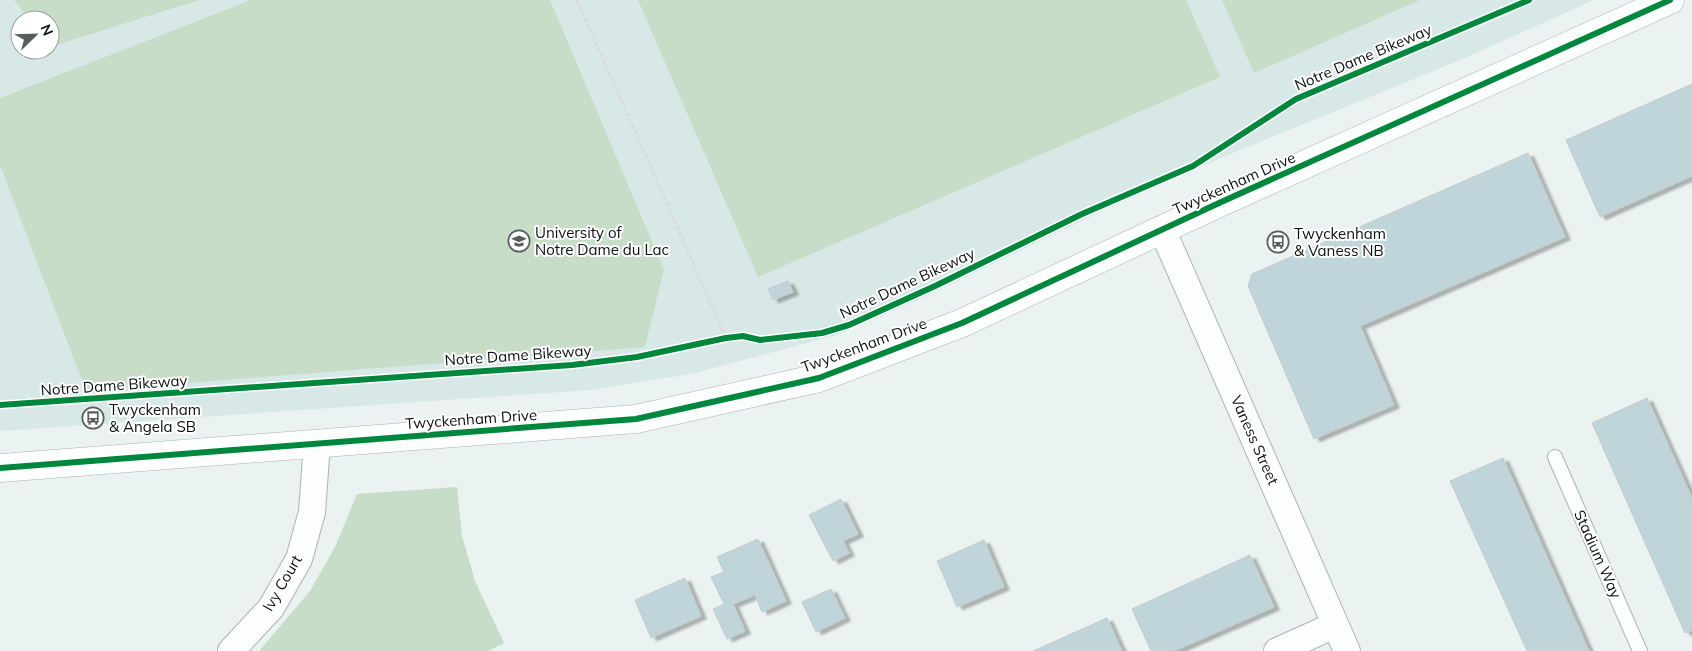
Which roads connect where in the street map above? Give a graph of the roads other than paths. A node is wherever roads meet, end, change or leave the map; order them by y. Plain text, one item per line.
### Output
1 (1670, 0) edge
2 (1162, 230) junction
3 (317, 444) junction
4 (1555, 457) dead end
5 (0, 468) edge
6 (1335, 625) junction
7 (231, 651) edge
8 (1277, 651) edge
9 (1346, 651) edge
10 (1640, 651) edge

1 - 2 street, Twyckenham Drive
2 - 3 street, Twyckenham Drive
2 - 6 street, Vaness Street
3 - 5 street, Twyckenham Drive
3 - 7 street, Ivy Court
4 - 10 lane, Stadium Way
6 - 8 street
6 - 9 street, Vaness Street

